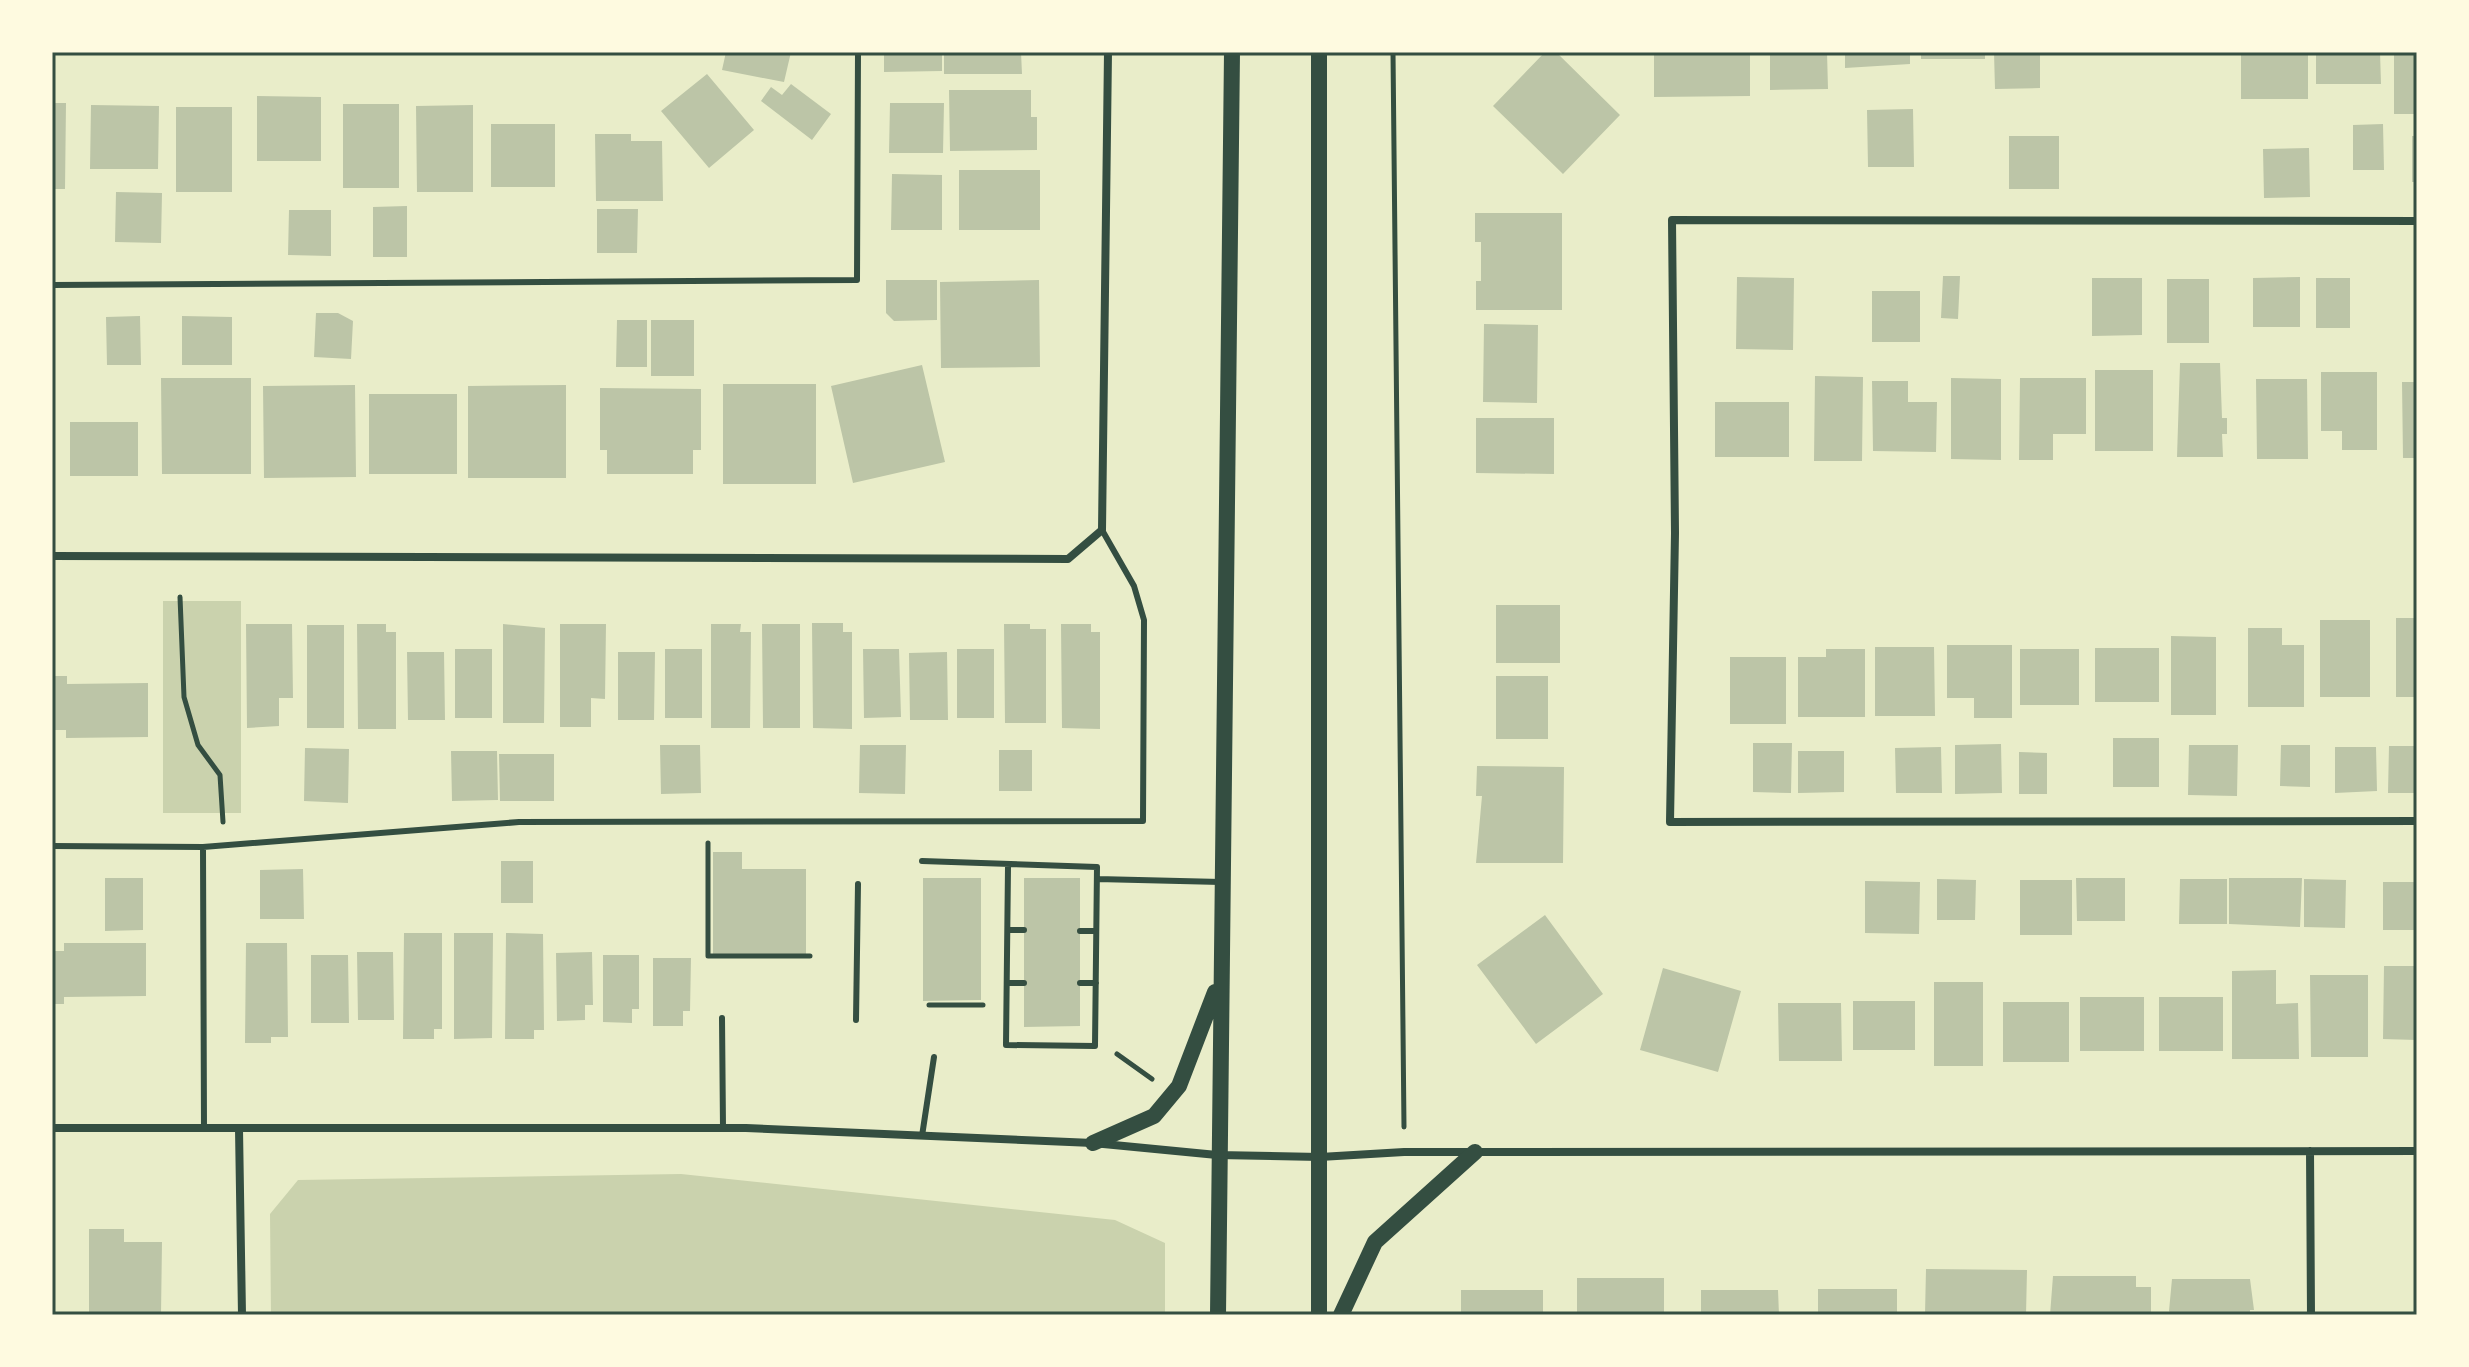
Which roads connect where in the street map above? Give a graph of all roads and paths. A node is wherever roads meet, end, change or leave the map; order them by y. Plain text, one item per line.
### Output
1 (858, 52) edge
2 (1108, 52) edge
3 (1232, 52) edge
4 (1319, 52) edge
5 (1393, 52) edge
6 (2417, 221) edge
7 (52, 285) edge
8 (1102, 530) junction
9 (52, 556) edge
10 (180, 597) dead end
11 (2417, 821) edge
12 (223, 845) junction
13 (52, 846) edge
14 (203, 847) junction
15 (708, 849) dead end
16 (922, 861) dead end
17 (1008, 867) junction
18 (1097, 879) junction
19 (1221, 882) junction
20 (858, 884) dead end
21 (1008, 930) junction
22 (1024, 930) dead end
23 (1080, 931) dead end
24 (1096, 931) junction
25 (810, 956) dead end
26 (1220, 980) junction
27 (1007, 983) junction
28 (1024, 983) dead end
29 (1080, 983) dead end
30 (1096, 983) junction
31 (986, 993) dead end
32 (929, 1005) dead end
33 (722, 1018) dead end
34 (856, 1020) dead end
35 (1117, 1054) dead end
36 (934, 1057) dead end
37 (1154, 1080) dead end
38 (52, 1128) edge
39 (204, 1128) junction
40 (723, 1128) junction
41 (239, 1129) junction
42 (922, 1136) junction
43 (1093, 1143) junction
44 (2310, 1151) junction
45 (2417, 1151) edge
46 (1404, 1152) junction
47 (1475, 1152) junction
48 (1217, 1155) junction
49 (1320, 1157) junction
50 (242, 1315) edge
51 (1218, 1315) edge
52 (1319, 1315) edge
53 (1341, 1315) edge
54 (2311, 1315) edge

1 - 7 lane
2 - 8 street
3 - 19 main road
4 - 49 main road
5 - 46 path
6 - 11 street
8 - 9 street
8 - 12 lane
10 - 12 path
12 - 14 lane
13 - 14 lane
14 - 39 lane
15 - 25 path
16 - 17 lane
17 - 18 lane
17 - 21 lane
18 - 19 lane
18 - 24 lane
19 - 26 main road
20 - 34 lane
21 - 22 lane
21 - 27 lane
23 - 24 lane
24 - 30 lane
26 - 43 main road
26 - 48 main road
27 - 28 lane
27 - 30 lane
29 - 30 lane
31 - 32 path
33 - 40 lane
35 - 37 path
36 - 42 lane
38 - 39 street
39 - 41 street
40 - 41 street
40 - 42 street
41 - 50 street
42 - 43 street
43 - 48 street
44 - 45 street
44 - 47 street
44 - 54 street
46 - 47 street
46 - 49 street
47 - 53 main road
48 - 49 street
48 - 51 main road
49 - 52 main road

